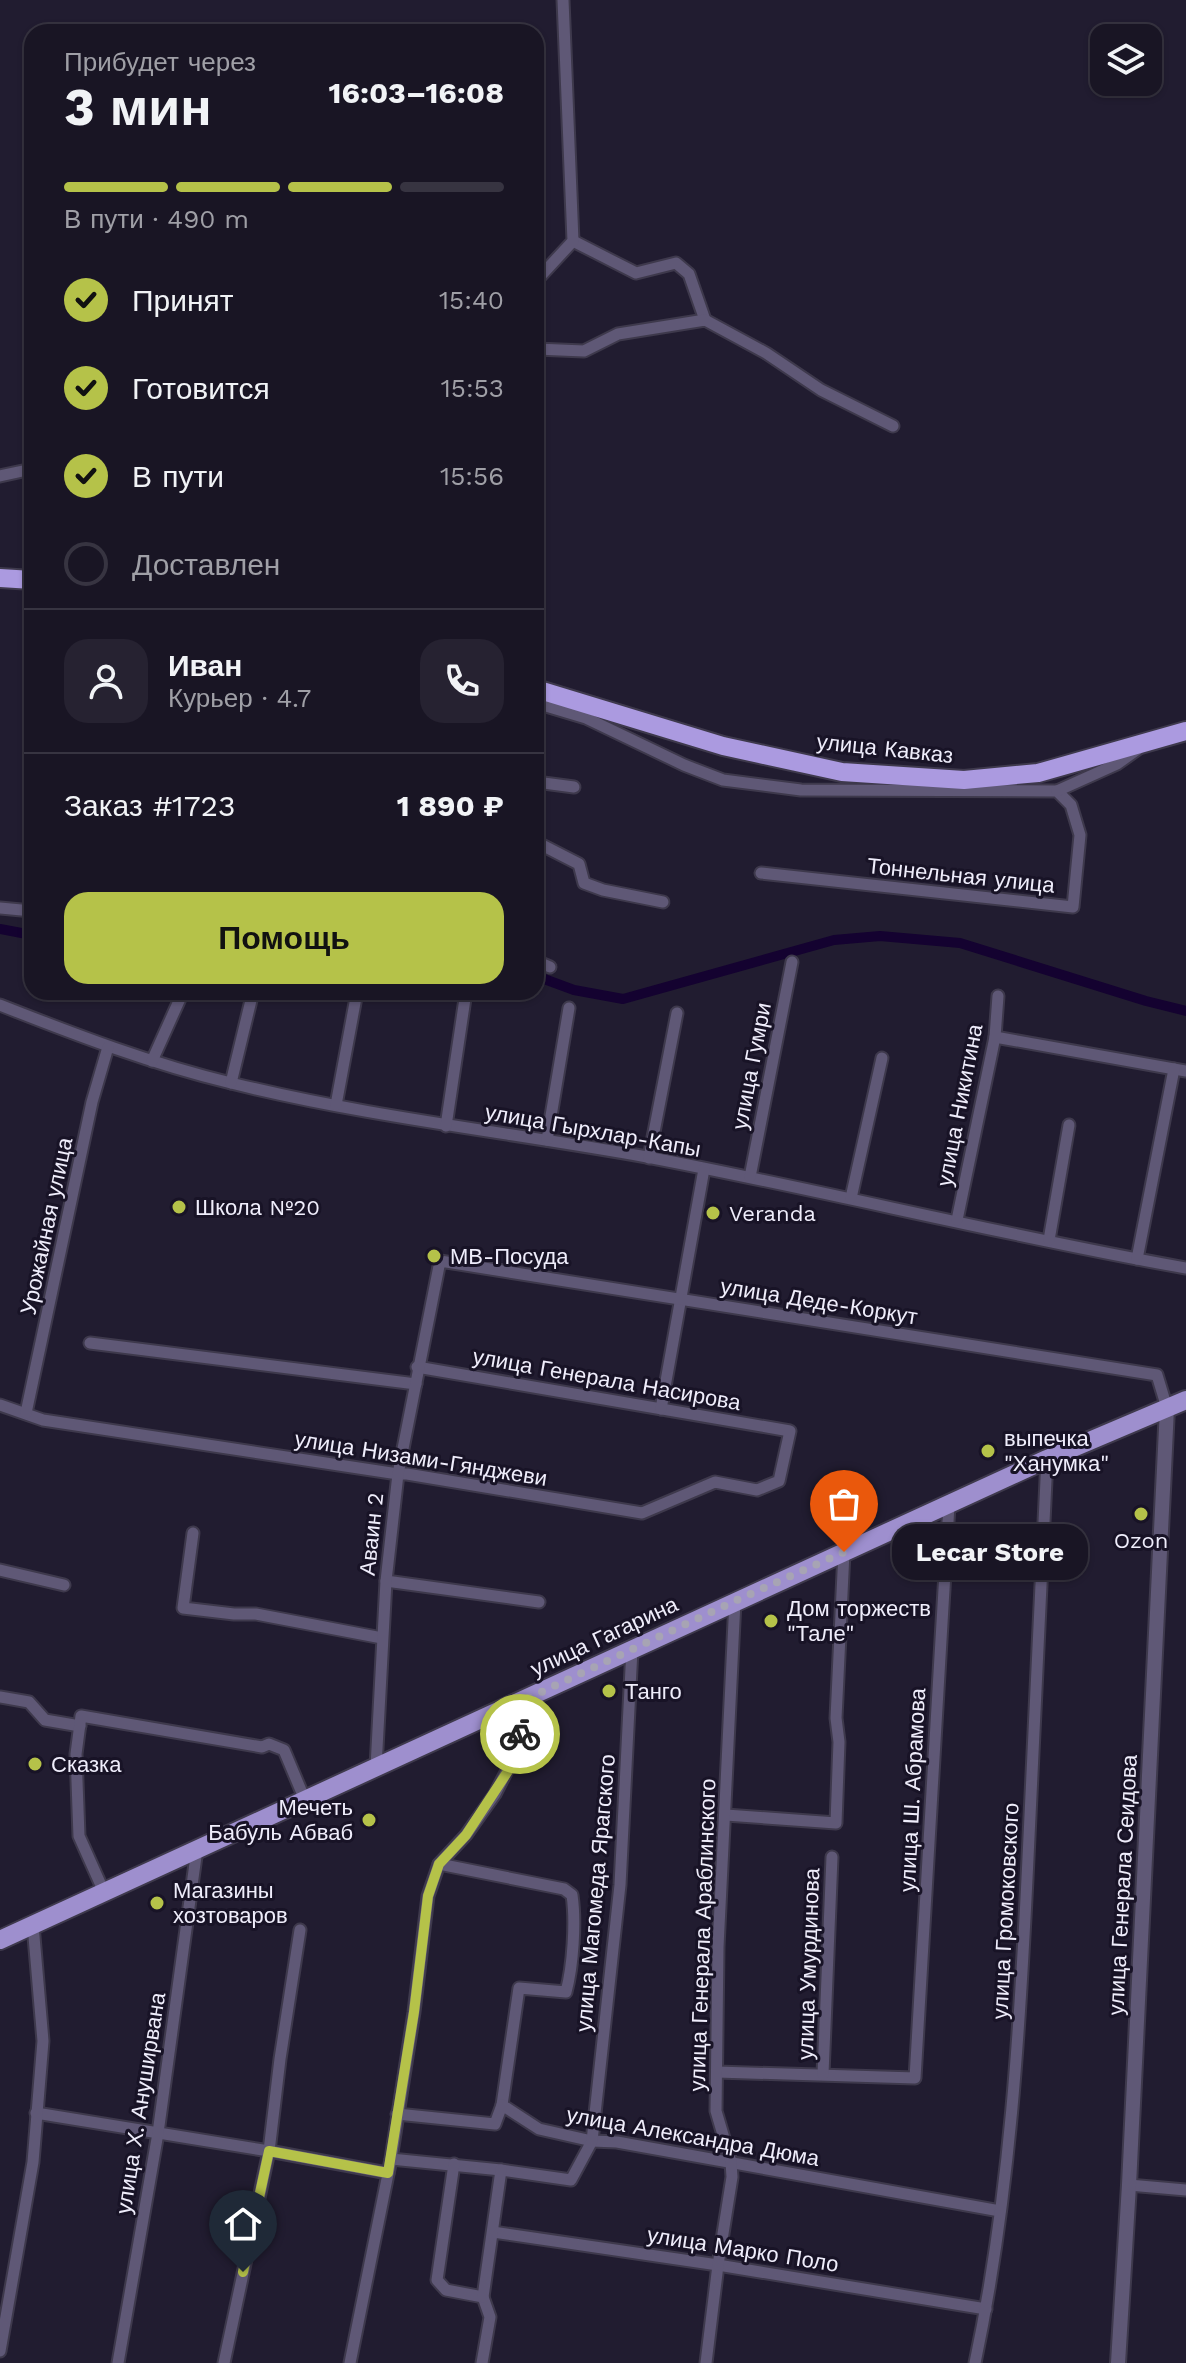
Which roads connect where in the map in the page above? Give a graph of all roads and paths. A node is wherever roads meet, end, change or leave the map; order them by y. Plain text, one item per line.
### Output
1 (563, 0) edge
2 (573, 241) junction
3 (544, 272) edge
4 (705, 320) junction
5 (544, 349) edge
6 (893, 426) dead end
7 (24, 471) edge
8 (0, 476) edge
9 (0, 578) edge
10 (24, 580) edge
11 (544, 691) edge
12 (544, 705) edge
13 (1186, 731) edge
14 (1150, 740) junction
15 (544, 783) edge
16 (574, 787) dead end
17 (1057, 791) junction
18 (544, 846) edge
19 (761, 873) dead end
20 (663, 902) dead end
21 (0, 908) edge
22 (24, 910) edge
23 (792, 962) dead end
24 (544, 964) edge
25 (550, 967) dead end
26 (998, 996) dead end
27 (179, 1000) edge
28 (251, 1000) edge
29 (356, 1000) edge
30 (465, 1000) edge
31 (0, 1005) edge
32 (569, 1008) dead end
33 (677, 1013) dead end
34 (995, 1037) junction
35 (108, 1047) junction
36 (882, 1058) dead end
37 (152, 1061) junction
38 (1180, 1070) edge
39 (231, 1083) junction
40 (336, 1105) junction
41 (1069, 1125) dead end
42 (446, 1126) junction
43 (547, 1140) junction
44 (649, 1158) junction
45 (704, 1169) junction
46 (750, 1177) junction
47 (851, 1198) junction
48 (957, 1220) junction
49 (1049, 1240) junction
50 (1137, 1259) junction
51 (440, 1261) joint
52 (1186, 1268) edge
53 (681, 1300) junction
54 (90, 1343) dead end
55 (417, 1367) junction
56 (416, 1384) junction
57 (1186, 1400) edge
58 (0, 1405) edge
59 (1167, 1408) junction
60 (661, 1409) junction
61 (26, 1413) junction
62 (790, 1431) joint
63 (1047, 1459) junction
64 (398, 1474) junction
65 (949, 1505) junction
66 (193, 1533) dead end
67 (844, 1552) junction
68 (0, 1570) edge
69 (386, 1581) junction
70 (64, 1585) dead end
71 (735, 1601) junction
72 (539, 1602) dead end
73 (382, 1638) junction
74 (632, 1649) junction
75 (0, 1697) edge
76 (518, 1703) junction
77 (80, 1721) junction
78 (376, 1767) junction
79 (305, 1800) junction
80 (726, 1815) junction
81 (197, 1849) junction
82 (832, 1857) dead end
83 (439, 1864) junction
84 (104, 1892) junction
85 (33, 1925) junction
86 (300, 1930) dead end
87 (0, 1940) edge
88 (717, 2072) junction
89 (823, 2074) junction
90 (502, 2105) junction
91 (36, 2113) junction
92 (397, 2114) junction
93 (158, 2133) junction
94 (592, 2141) junction
95 (269, 2151) junction
96 (391, 2159) junction
97 (731, 2162) junction
98 (454, 2164) junction
99 (501, 2170) junction
100 (388, 2173) junction
101 (1129, 2185) junction
102 (1186, 2190) edge
103 (1000, 2211) junction
104 (493, 2232) junction
105 (718, 2265) junction
106 (483, 2297) junction
107 (986, 2309) junction
108 (0, 2351) edge
109 (483, 2361) edge
110 (118, 2363) edge
111 (224, 2363) edge
112 (350, 2363) edge
113 (498, 2363) edge
114 (706, 2363) edge
115 (975, 2363) edge
116 (1118, 2363) edge

1 - 2 street
2 - 3 street
2 - 4 street
4 - 5 street
4 - 6 street
7 - 8 street
9 - 10 highway
11 - 14 highway, улица Кавказ
12 - 17 street
13 - 14 highway, улица Кавказ
14 - 17 street
15 - 16 street
17 - 19 street, Тоннельная улица
18 - 20 street
21 - 22 street
23 - 46 street, улица Гумри
24 - 25 street
26 - 34 street, улица Никитина
27 - 37 street
28 - 39 street
29 - 40 street
30 - 42 street
31 - 35 street, улица Гырхлар-Капы
32 - 43 street
33 - 44 street
34 - 38 street
34 - 48 street, улица Никитина
35 - 37 street, улица Гырхлар-Капы
35 - 61 street, Урожайная улица
36 - 47 street
37 - 39 street, улица Гырхлар-Капы
38 - 50 street
39 - 40 street, улица Гырхлар-Капы
40 - 42 street, улица Гырхлар-Капы
41 - 49 street
42 - 43 street, улица Гырхлар-Капы
43 - 44 street, улица Гырхлар-Капы
44 - 45 street, улица Гырхлар-Капы
45 - 46 street, улица Гырхлар-Капы
45 - 53 street
46 - 47 street, улица Гырхлар-Капы
47 - 48 street, улица Гырхлар-Капы
48 - 49 street, улица Гырхлар-Капы
49 - 50 street, улица Гырхлар-Капы
50 - 52 street, улица Гырхлар-Капы
51 - 53 street, улица Деде-Коркут
51 - 55 street, Аваин 2
53 - 59 street, улица Деде-Коркут
53 - 60 street
54 - 56 street
55 - 56 street, Аваин 2
55 - 60 street, улица Генерала Насирова
56 - 64 street, Аваин 2
57 - 59 main road, улица Гагарина
58 - 61 street, улица Низами-Гянджеви
59 - 63 main road, улица Гагарина
59 - 101 street, улица Генерала Сеидова
60 - 62 street, улица Генерала Насирова
61 - 64 street, улица Низами-Гянджеви
62 - 64 street, улица Низами-Гянджеви
63 - 65 main road, улица Гагарина
63 - 103 street, улица Громоковского
64 - 69 street, Аваин 2
65 - 67 main road, улица Гагарина
65 - 89 street, улица Ш. Абрамова
66 - 73 street
67 - 71 main road, улица Гагарина
67 - 80 street
68 - 70 street
69 - 72 street
69 - 73 street, Аваин 2
71 - 74 main road, улица Гагарина
71 - 80 street, улица Генерала Араблинского
73 - 78 street, Аваин 2
74 - 76 main road, улица Гагарина
74 - 94 street, улица Магомеда Ярагского
75 - 77 street
76 - 78 main road, улица Гагарина
76 - 83 street
77 - 79 street
77 - 84 street
78 - 79 main road, улица Гагарина
79 - 81 main road, улица Гагарина
80 - 88 street, улица Генерала Араблинского
81 - 84 main road, улица Гагарина
81 - 93 street, улица Х. Ануширвана
82 - 89 street, улица Умурдинова
83 - 90 street
83 - 92 street
84 - 85 main road, улица Гагарина
85 - 87 main road, улица Гагарина
85 - 91 street
86 - 95 street
88 - 89 street
88 - 97 street, улица Генерала Араблинского
90 - 92 street
90 - 94 street, улица Александра Дюма
91 - 93 street
91 - 108 street
92 - 96 street
93 - 95 street
93 - 110 street, улица Х. Ануширвана
94 - 97 street, улица Александра Дюма
94 - 99 street
95 - 100 street
95 - 111 street
96 - 98 street
96 - 100 street
97 - 103 street, улица Александра Дюма
97 - 105 street, улица Генерала Араблинского
98 - 99 street
98 - 106 street
99 - 104 street
100 - 112 street
101 - 102 street
101 - 116 street, улица Генерала Сеидова
103 - 107 street, улица Громоковского
104 - 105 street, улица Марко Поло
104 - 106 street
105 - 107 street, улица Марко Поло
105 - 114 street, улица Генерала Араблинского
106 - 109 street
107 - 115 street, улица Громоковского
109 - 113 street

